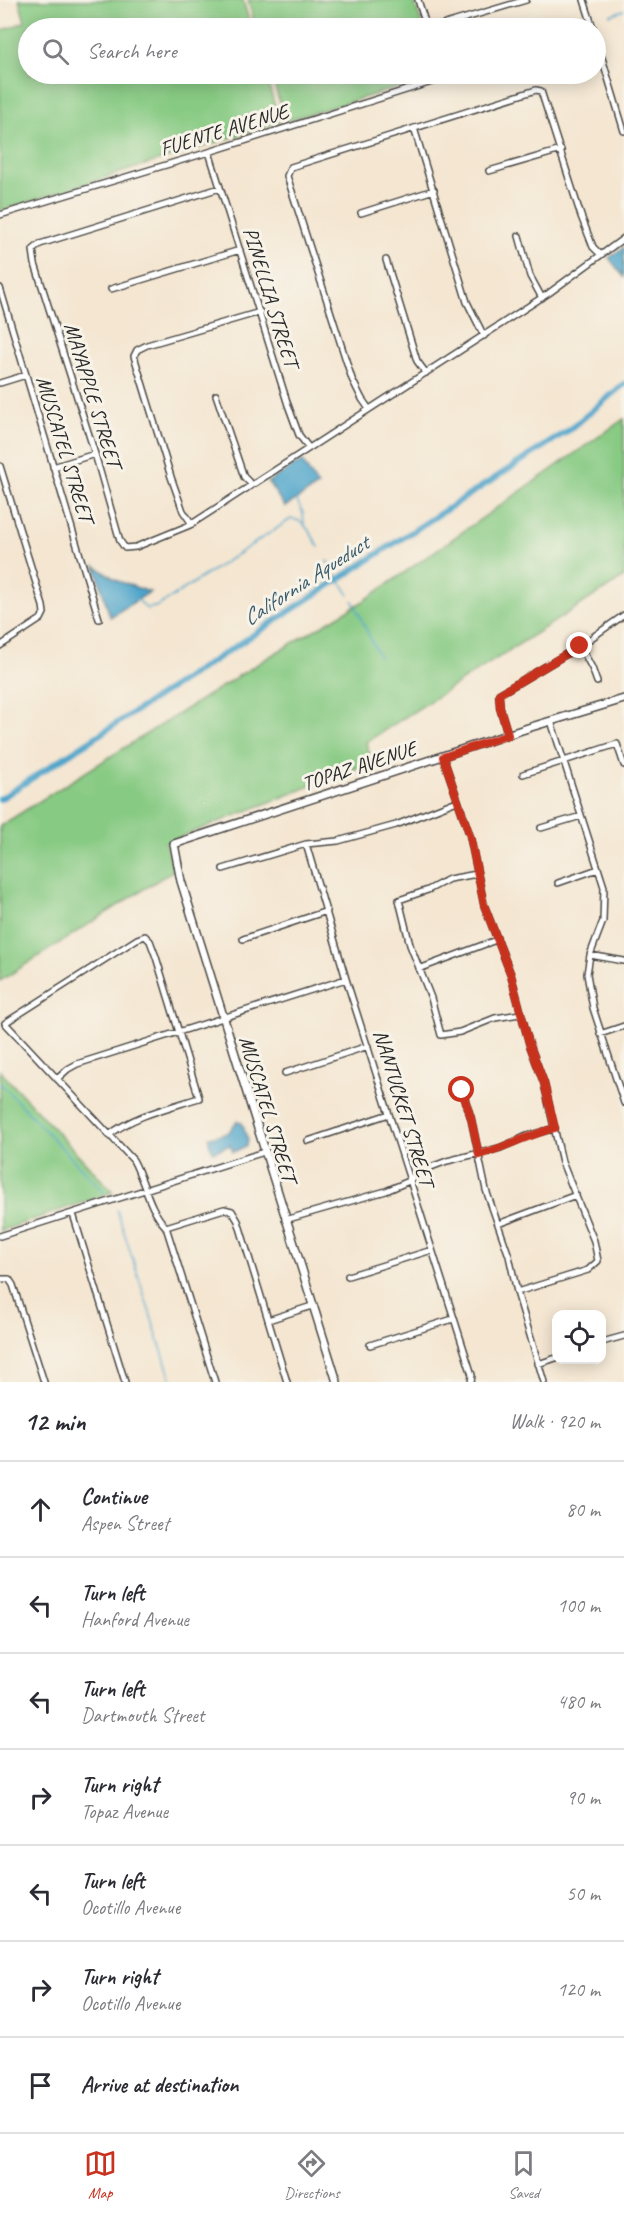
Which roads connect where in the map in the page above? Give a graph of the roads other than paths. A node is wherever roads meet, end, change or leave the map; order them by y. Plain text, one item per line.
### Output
1 (418, 0) edge
2 (526, 0) edge
3 (584, 0) edge
4 (423, 18) edge
5 (466, 18) edge
6 (590, 18) edge
7 (606, 71) edge
8 (417, 84) edge
9 (414, 128) junction
10 (624, 131) edge
11 (561, 150) junction
12 (209, 152) junction
13 (489, 171) dead end
14 (220, 188) junction
15 (434, 190) junction
16 (361, 213) dead end
17 (0, 215) edge
18 (519, 236) dead end
19 (624, 238) edge
20 (240, 250) junction
21 (601, 255) junction
22 (386, 260) dead end
23 (0, 288) edge
24 (111, 289) dead end
25 (542, 298) junction
26 (260, 312) junction
27 (484, 336) junction
28 (426, 373) junction
29 (26, 375) junction
30 (0, 383) edge
31 (216, 395) dead end
32 (369, 409) junction
33 (309, 448) junction
34 (95, 454) junction
35 (0, 466) edge
36 (53, 466) junction
37 (251, 484) junction
38 (192, 524) junction
39 (624, 615) edge
40 (99, 619) dead end
41 (0, 646) edge
42 (580, 646) junction
43 (597, 682) dead end
44 (624, 699) edge
45 (551, 721) junction
46 (508, 735) junction
47 (443, 757) junction
48 (565, 760) junction
49 (624, 765) edge
50 (523, 774) dead end
51 (457, 801) junction
52 (580, 816) junction
53 (541, 828) dead end
54 (174, 844) joint
55 (306, 844) junction
56 (223, 869) dead end
57 (598, 870) junction
58 (477, 874) junction
59 (558, 883) dead end
60 (327, 911) junction
61 (243, 939) dead end
62 (496, 940) junction
63 (590, 955) junction
64 (624, 961) edge
65 (419, 969) junction
66 (346, 979) junction
67 (520, 1014) junction
68 (223, 1018) junction
69 (624, 1026) edge
70 (179, 1032) junction
71 (600, 1034) junction
72 (368, 1046) junction
73 (285, 1072) dead end
74 (57, 1079) junction
75 (621, 1087) edge
76 (462, 1090) dead end
77 (624, 1103) edge
78 (388, 1114) junction
79 (555, 1128) junction
80 (109, 1135) junction
81 (308, 1141) dead end
82 (264, 1152) junction
83 (479, 1155) junction
84 (410, 1180) junction
85 (146, 1190) junction
86 (576, 1195) junction
87 (73, 1214) junction
88 (285, 1220) junction
89 (498, 1224) junction
90 (166, 1227) junction
91 (0, 1236) edge
92 (432, 1250) junction
93 (348, 1276) dead end
94 (0, 1279) edge
95 (517, 1292) junction
96 (312, 1306) junction
97 (453, 1318) junction
98 (268, 1320) junction
99 (624, 1336) edge
100 (606, 1341) edge
101 (370, 1345) dead end
102 (552, 1359) edge
103 (538, 1364) junction
104 (44, 1382) edge
105 (124, 1382) edge
106 (215, 1382) edge
107 (287, 1382) edge
108 (337, 1382) edge
109 (471, 1382) edge
110 (544, 1382) edge

1 - 4 street
2 - 5 street
3 - 6 street
7 - 10 street
8 - 12 street, FUENTE AVENUE
9 - 11 street
9 - 15 street
9 - 32 street
11 - 13 street
11 - 21 street
12 - 14 street, PINELLIA STREET
12 - 17 street, FUENTE AVENUE
14 - 20 street, PINELLIA STREET
14 - 34 street, MAYAPPLE STREET
15 - 16 street
15 - 27 street
18 - 25 street
19 - 21 street
20 - 24 street
20 - 26 street, PINELLIA STREET
21 - 25 street
22 - 28 street
23 - 29 street, MUSCATEL STREET
25 - 27 street
26 - 33 street, PINELLIA STREET
26 - 38 street
27 - 28 street
28 - 32 street
29 - 30 street
29 - 36 street, MUSCATEL STREET
31 - 37 street
32 - 33 street
33 - 37 street
34 - 36 street
34 - 38 street, MAYAPPLE STREET
35 - 41 street
36 - 40 street, MUSCATEL STREET
37 - 38 street
39 - 42 street
42 - 43 street
42 - 46 street
44 - 45 street, TOPAZ AVENUE
45 - 46 street, TOPAZ AVENUE
45 - 48 street
46 - 47 street, TOPAZ AVENUE
47 - 51 street
47 - 54 street, TOPAZ AVENUE
48 - 49 street
48 - 50 street
48 - 52 street
51 - 55 street
51 - 58 street
52 - 53 street
52 - 57 street
54 - 68 street, MUSCATEL STREET
55 - 56 street
55 - 60 street, NANTUCKET STREET
57 - 59 street
57 - 63 street
58 - 62 street
58 - 65 street
60 - 61 street
60 - 66 street, NANTUCKET STREET
62 - 65 street
62 - 67 street
63 - 64 street
63 - 71 street
65 - 67 street
66 - 68 street
66 - 72 street, NANTUCKET STREET
67 - 79 street
68 - 70 street
68 - 82 street, MUSCATEL STREET
69 - 71 street
70 - 74 street
70 - 74 street
70 - 80 street
71 - 75 street
72 - 73 street
72 - 78 street, NANTUCKET STREET
74 - 80 street
75 - 77 street
76 - 83 street
78 - 81 street
78 - 84 street, NANTUCKET STREET
79 - 83 street
79 - 86 street
80 - 85 street
82 - 85 street
82 - 88 street, MUSCATEL STREET
83 - 84 street
83 - 89 street
84 - 88 street
84 - 92 street, NANTUCKET STREET
85 - 87 street
85 - 90 street
86 - 89 street
86 - 95 street
87 - 91 street
87 - 105 street
88 - 96 street, MUSCATEL STREET
89 - 95 street
90 - 98 street
90 - 106 street
92 - 93 street
92 - 97 street, NANTUCKET STREET
94 - 104 street
95 - 103 street
96 - 98 street
96 - 108 street, MUSCATEL STREET
97 - 101 street
97 - 109 street, NANTUCKET STREET
98 - 107 street
99 - 100 street
102 - 103 street
103 - 110 street

